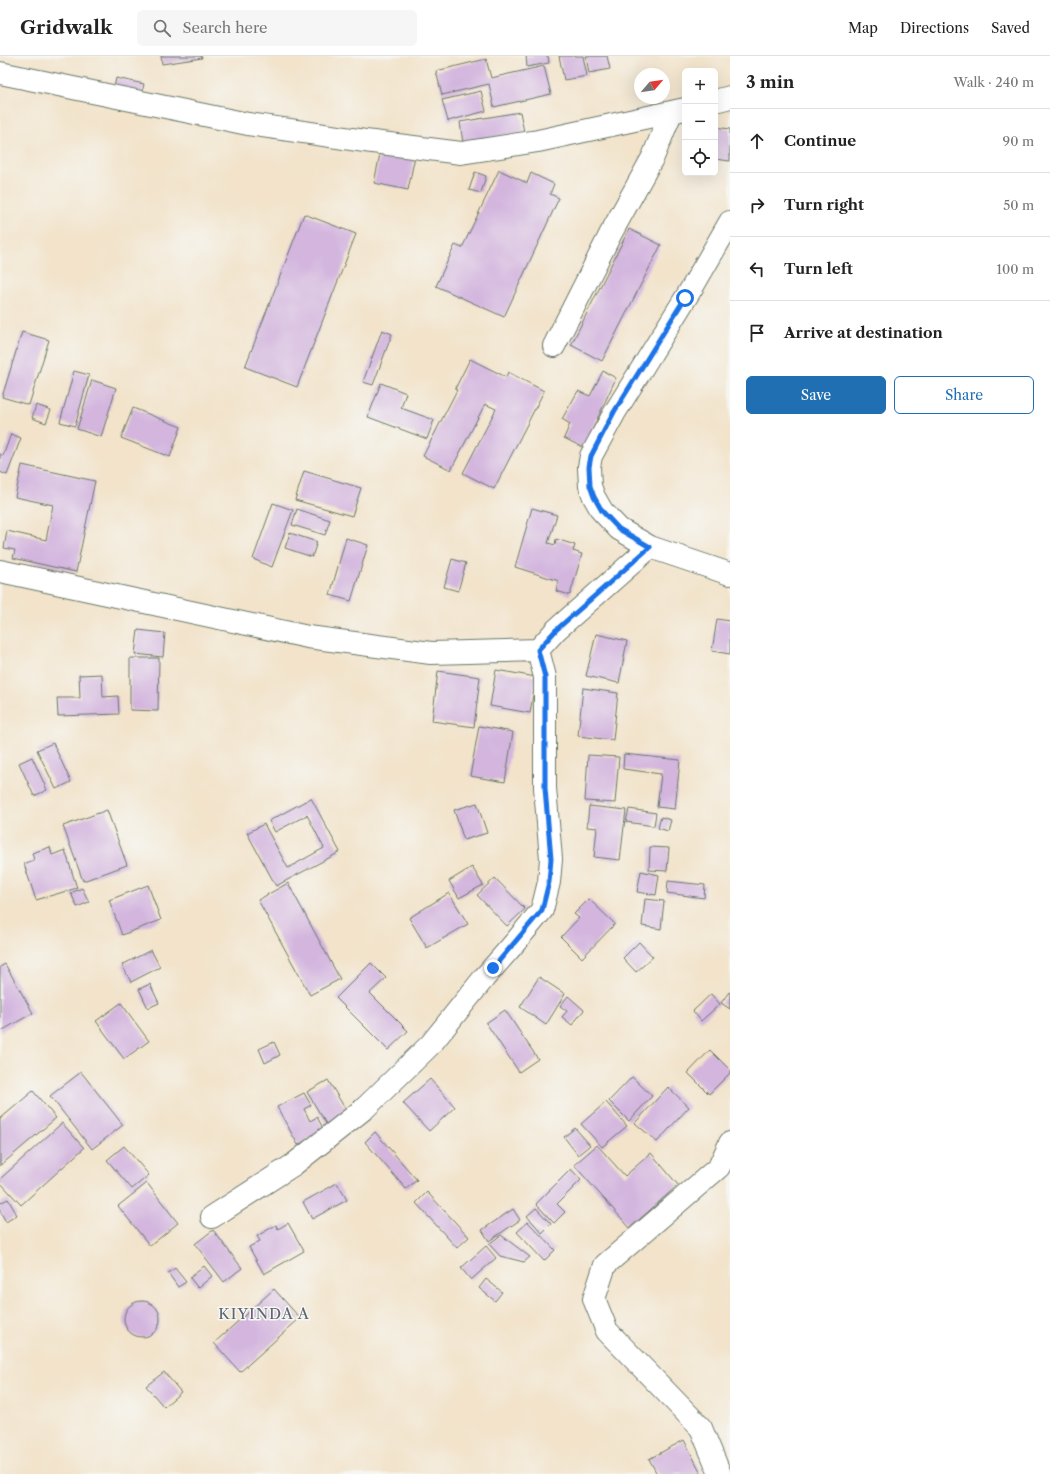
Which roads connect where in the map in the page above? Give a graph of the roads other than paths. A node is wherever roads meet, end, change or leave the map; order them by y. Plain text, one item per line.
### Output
1 (0, 73) edge
2 (730, 97) edge
3 (718, 100) edge
4 (678, 111) edge
5 (730, 222) edge
6 (554, 346) dead end
7 (650, 547) junction
8 (0, 570) edge
9 (730, 574) edge
10 (538, 650) junction
11 (730, 1143) edge
12 (212, 1217) dead end
13 (720, 1474) edge

1 - 4 street
2 - 3 street
4 - 6 street
5 - 7 street
7 - 9 street
7 - 10 street
8 - 10 street
10 - 12 street
11 - 13 street

